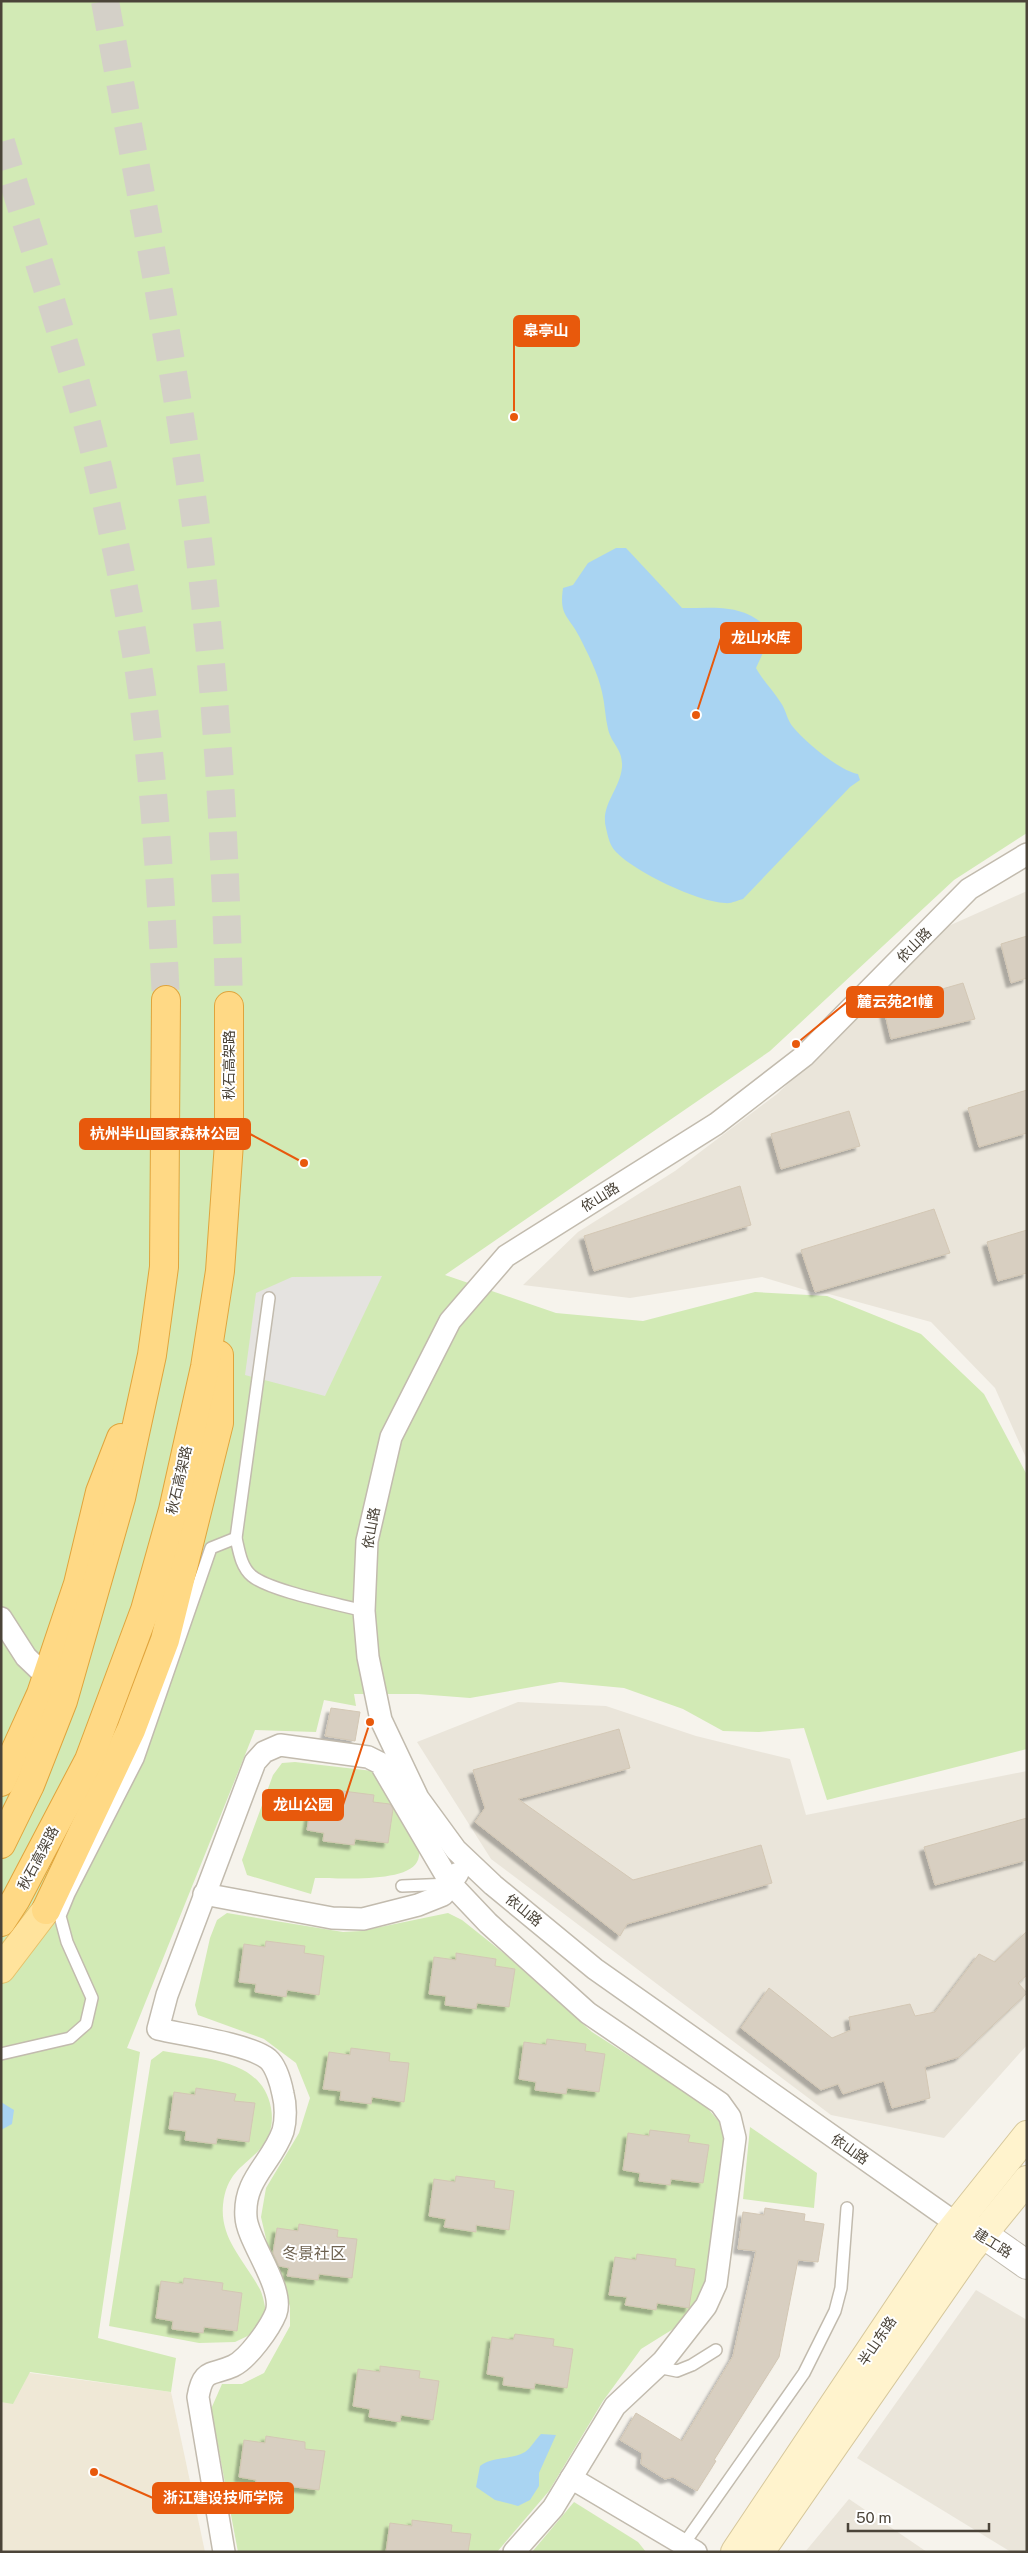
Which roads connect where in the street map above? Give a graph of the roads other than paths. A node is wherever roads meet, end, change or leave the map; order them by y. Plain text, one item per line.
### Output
1 (1027, 854) edge
2 (166, 1000) tunnel mouth
3 (229, 1006) tunnel mouth
4 (220, 1271) junction
5 (269, 1298) dead end
6 (152, 1355) junction
7 (236, 1538) junction
8 (364, 1611) junction
9 (1, 1618) edge
10 (47, 1677) junction
11 (1, 1782) edge
12 (1, 1844) edge
13 (463, 1856) junction
14 (451, 1884) junction
15 (402, 1886) dead end
16 (204, 1894) junction
17 (46, 1910) joint
18 (1, 1922) edge
19 (1, 1970) edge
20 (1, 2054) edge
21 (1027, 2136) edge
22 (1027, 2180) edge
23 (847, 2208) dead end
24 (958, 2224) junction
25 (983, 2234) junction
26 (1027, 2265) edge
27 (716, 2350) dead end
28 (657, 2368) junction
29 (571, 2478) junction
30 (686, 2549) edge
31 (224, 2552) edge
32 (514, 2552) edge
33 (735, 2552) edge
34 (760, 2552) edge

1 - 8 street, 依山路
2 - 6 highway
3 - 4 highway, 秋石高架路
4 - 17 highway
4 - 18 highway, 秋石高架路
5 - 7 lane
6 - 10 highway
6 - 12 highway
7 - 8 lane
7 - 20 lane
8 - 13 street, 依山路
9 - 10 street
10 - 11 highway
13 - 14 street
13 - 24 street, 依山路
14 - 15 lane
14 - 16 street
14 - 16 street
14 - 28 street
16 - 31 street
17 - 19 main road
21 - 24 main road, 半山东路
22 - 25 main road, 半山东路
23 - 30 lane
24 - 25 street, 建工路
24 - 33 main road, 半山东路
25 - 26 street, 建工路
25 - 34 main road, 半山东路
27 - 28 lane
28 - 29 street
29 - 30 street
29 - 32 street

